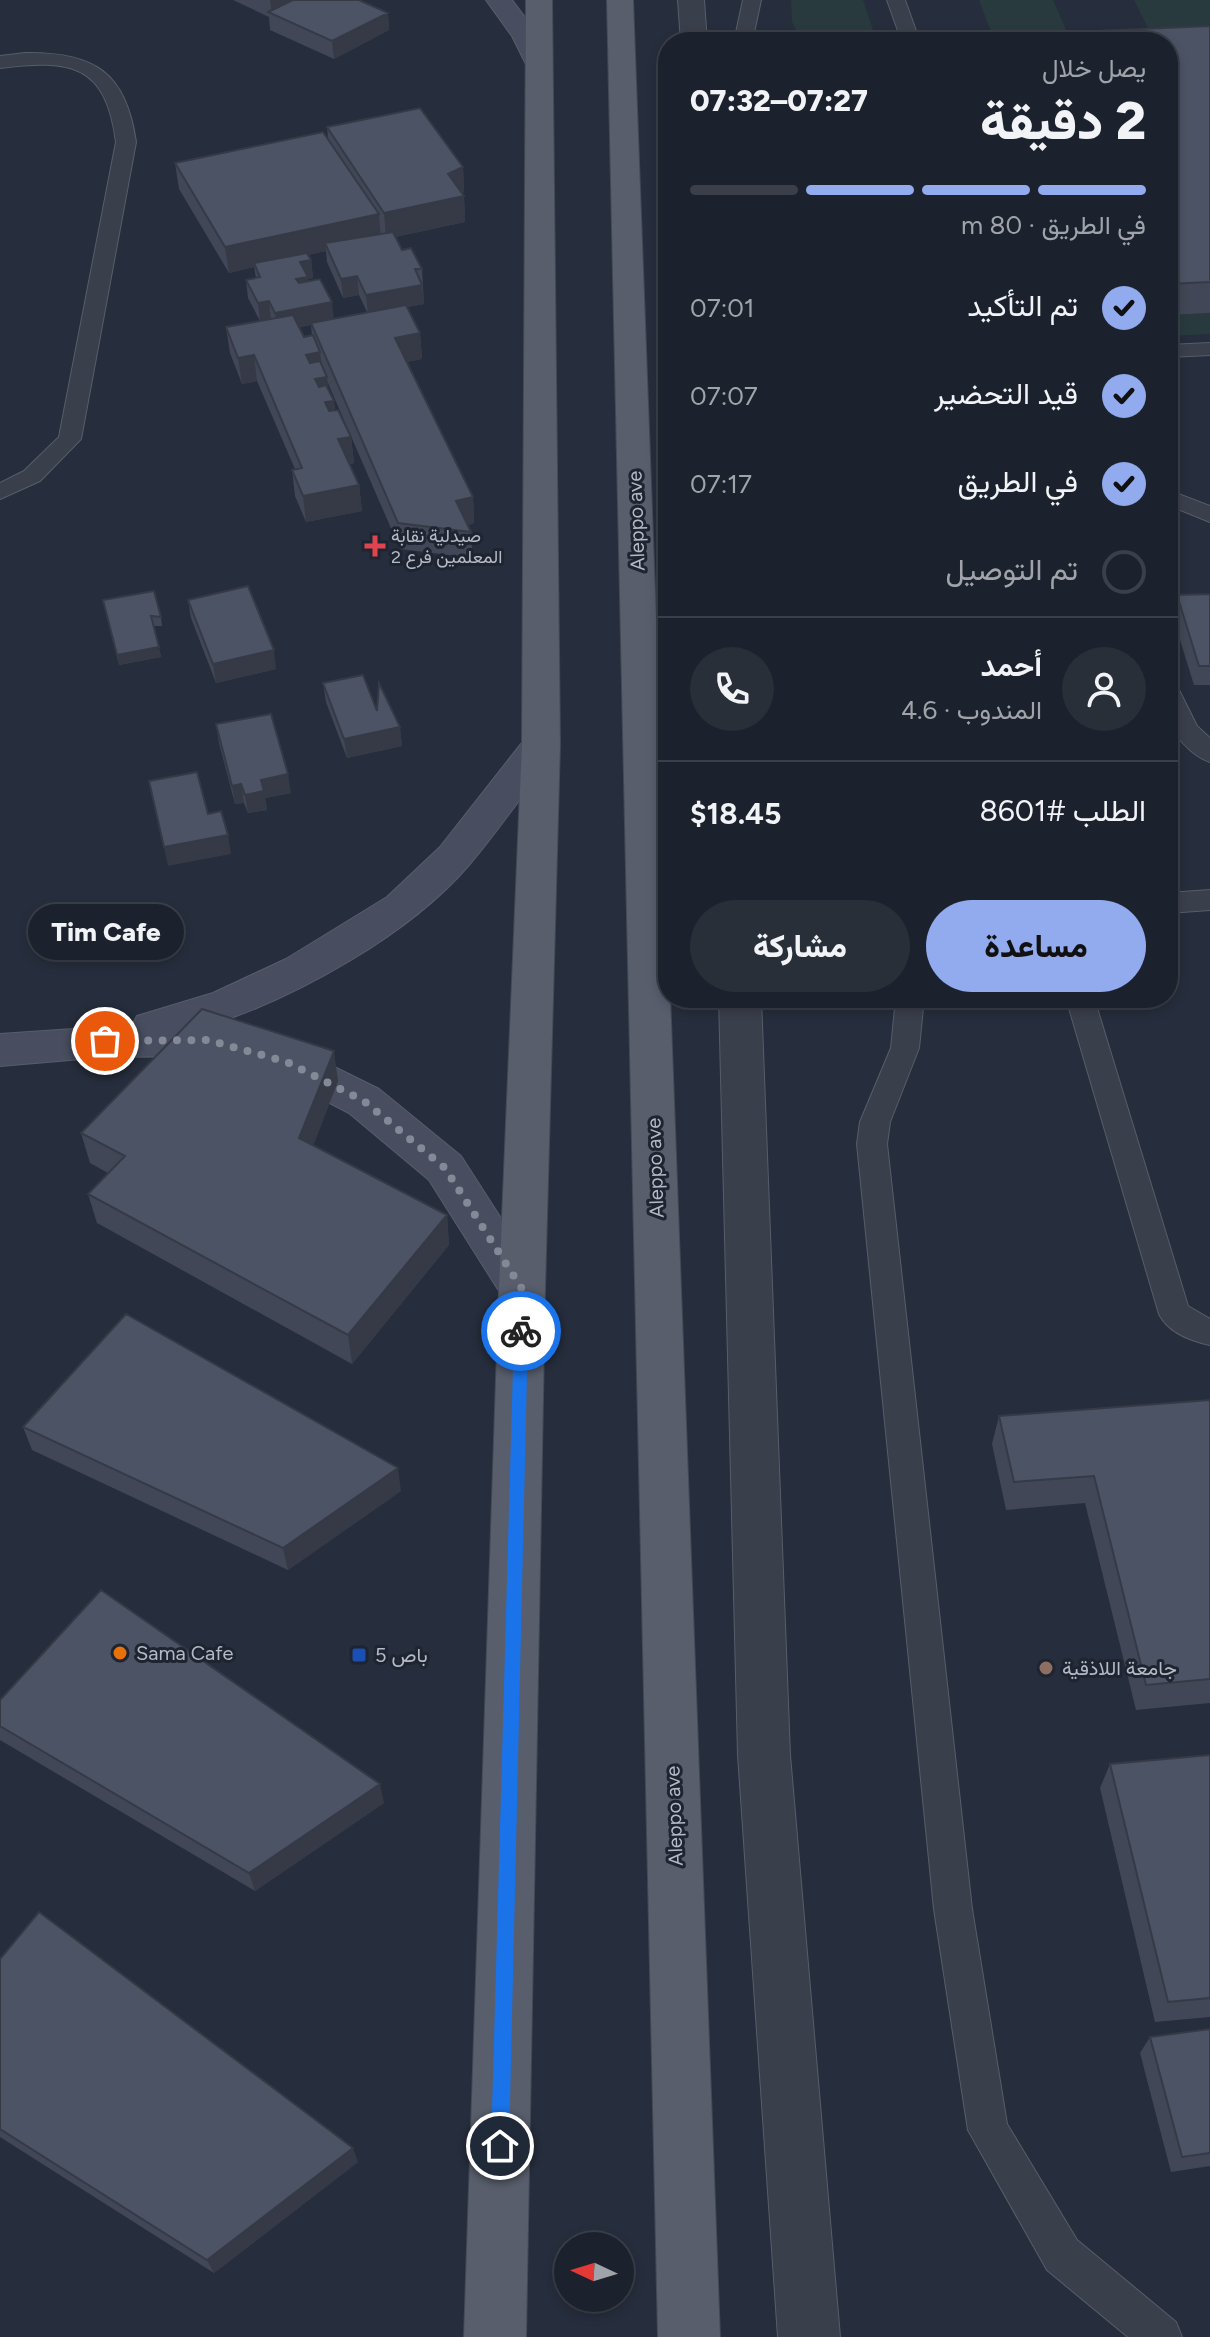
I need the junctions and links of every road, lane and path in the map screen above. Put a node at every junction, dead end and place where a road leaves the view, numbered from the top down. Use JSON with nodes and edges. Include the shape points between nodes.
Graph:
{"nodes":[{"id":1,"x":499,"y":0,"type":"edge"},
{"id":2,"x":539,"y":0,"type":"edge"},
{"id":3,"x":620,"y":0,"type":"edge"},
{"id":4,"x":691,"y":0,"type":"edge"},
{"id":5,"x":752,"y":0,"type":"edge"},
{"id":6,"x":896,"y":0,"type":"edge"},
{"id":7,"x":693,"y":32,"type":"edge"},
{"id":8,"x":745,"y":32,"type":"edge"},
{"id":9,"x":907,"y":32,"type":"edge"},
{"id":10,"x":537,"y":60,"type":"junction"},
{"id":11,"x":0,"y":62,"type":"edge"},
{"id":12,"x":1210,"y":349,"type":"edge"},
{"id":13,"x":1178,"y":351,"type":"edge"},
{"id":14,"x":0,"y":492,"type":"edge"},
{"id":15,"x":1178,"y":501,"type":"edge"},
{"id":16,"x":1210,"y":515,"type":"edge"},
{"id":17,"x":1178,"y":713,"type":"edge"},
{"id":18,"x":541,"y":744,"type":"junction"},
{"id":19,"x":1210,"y":753,"type":"edge"},
{"id":20,"x":1210,"y":900,"type":"edge"},
{"id":21,"x":1178,"y":902,"type":"edge"},
{"id":22,"x":740,"y":1008,"type":"edge"},
{"id":23,"x":909,"y":1008,"type":"edge"},
{"id":24,"x":1083,"y":1008,"type":"edge"},
{"id":25,"x":105,"y":1041,"type":"junction"},
{"id":26,"x":0,"y":1050,"type":"edge"},
{"id":27,"x":522,"y":1289,"type":"junction"},
{"id":28,"x":1210,"y":1332,"type":"edge"},
{"id":29,"x":495,"y":2337,"type":"edge"},
{"id":30,"x":689,"y":2337,"type":"edge"},
{"id":31,"x":809,"y":2337,"type":"edge"},
{"id":32,"x":1161,"y":2337,"type":"edge"}],
"edges":[{"from":1,"to":10,"type":"street"},
{"from":2,"to":10,"type":"main road"},
{"from":3,"to":30,"type":"main road","name":"Aleppo ave"},
{"from":4,"to":7,"type":"street"},
{"from":5,"to":8,"type":"lane"},
{"from":6,"to":9,"type":"lane"},
{"from":10,"to":18,"type":"main road"},
{"from":11,"to":14,"type":"lane","via":[[51,59],[94,69],[121,108],[126,142],[70,439],[32,476]]},
{"from":12,"to":13,"type":"lane"},
{"from":15,"to":16,"type":"lane"},
{"from":17,"to":19,"type":"lane","via":[[1187,731]]},
{"from":18,"to":25,"type":"street","via":[[454,857],[401,907],[300,970],[227,1004]]},
{"from":18,"to":27,"type":"main road"},
{"from":20,"to":21,"type":"lane"},
{"from":22,"to":31,"type":"street","via":[[764,1755]]},
{"from":23,"to":32,"type":"lane","via":[[905,1048],[875,1122],[872,1144],[953,1909],[988,2130],[1062,2255]]},
{"from":24,"to":28,"type":"lane","via":[[1175,1314]]},
{"from":25,"to":26,"type":"street"},
{"from":25,"to":27,"type":"street","via":[[208,1040],[287,1062],[364,1101],[445,1168]]},
{"from":27,"to":29,"type":"main road"}]}
